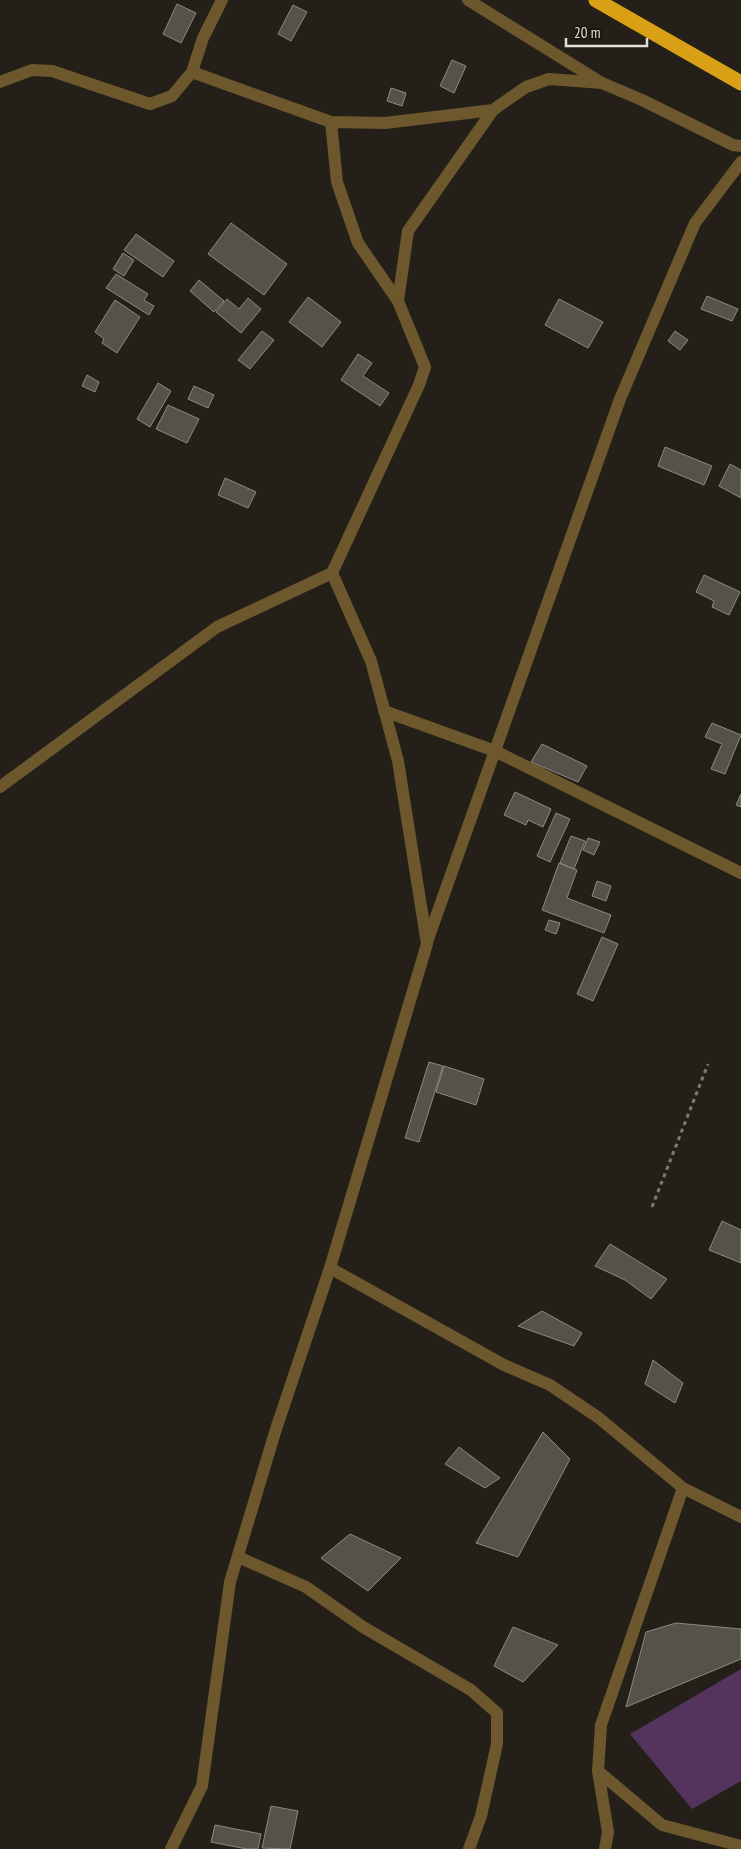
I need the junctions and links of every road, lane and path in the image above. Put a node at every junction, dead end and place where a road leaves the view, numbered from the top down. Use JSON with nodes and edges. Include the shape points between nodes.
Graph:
{"nodes":[{"id":1,"x":222,"y":0,"type":"edge"},
{"id":2,"x":468,"y":0,"type":"edge"},
{"id":3,"x":596,"y":0,"type":"edge"},
{"id":4,"x":192,"y":72,"type":"junction"},
{"id":5,"x":0,"y":82,"type":"edge"},
{"id":6,"x":602,"y":83,"type":"junction"},
{"id":7,"x":741,"y":83,"type":"edge"},
{"id":8,"x":493,"y":110,"type":"junction"},
{"id":9,"x":331,"y":122,"type":"junction"},
{"id":10,"x":741,"y":146,"type":"edge"},
{"id":11,"x":741,"y":162,"type":"edge"},
{"id":12,"x":398,"y":301,"type":"junction"},
{"id":13,"x":332,"y":573,"type":"junction"},
{"id":14,"x":384,"y":711,"type":"junction"},
{"id":15,"x":495,"y":751,"type":"junction"},
{"id":16,"x":0,"y":787,"type":"edge"},
{"id":17,"x":741,"y":873,"type":"edge"},
{"id":18,"x":427,"y":944,"type":"junction"},
{"id":19,"x":708,"y":1064,"type":"dead end"},
{"id":20,"x":652,"y":1207,"type":"dead end"},
{"id":21,"x":330,"y":1268,"type":"junction"},
{"id":22,"x":683,"y":1488,"type":"junction"},
{"id":23,"x":741,"y":1517,"type":"edge"},
{"id":24,"x":238,"y":1558,"type":"junction"},
{"id":25,"x":598,"y":1771,"type":"junction"},
{"id":26,"x":741,"y":1846,"type":"edge"},
{"id":27,"x":172,"y":1849,"type":"edge"},
{"id":28,"x":469,"y":1849,"type":"edge"},
{"id":29,"x":605,"y":1849,"type":"edge"}],
"edges":[{"from":1,"to":4,"type":"street"},
{"from":2,"to":6,"type":"street"},
{"from":3,"to":7,"type":"highway"},
{"from":4,"to":5,"type":"street","via":[[172,96],[150,104],[52,71],[32,70]]},
{"from":4,"to":9,"type":"street"},
{"from":6,"to":8,"type":"street","via":[[549,79],[526,87]]},
{"from":6,"to":10,"type":"street","via":[[733,146]]},
{"from":8,"to":9,"type":"street","via":[[385,123]]},
{"from":8,"to":12,"type":"street","via":[[408,231]]},
{"from":9,"to":12,"type":"street","via":[[337,182],[358,242]]},
{"from":11,"to":15,"type":"street","via":[[695,223],[620,399]]},
{"from":12,"to":13,"type":"street","via":[[425,367]]},
{"from":13,"to":14,"type":"street","via":[[371,661]]},
{"from":13,"to":16,"type":"street","via":[[217,627]]},
{"from":14,"to":15,"type":"street"},
{"from":14,"to":18,"type":"street","via":[[398,761]]},
{"from":15,"to":17,"type":"street"},
{"from":15,"to":18,"type":"street"},
{"from":18,"to":21,"type":"street"},
{"from":19,"to":20,"type":"path"},
{"from":21,"to":22,"type":"street","via":[[504,1365],[550,1385],[599,1418]]},
{"from":21,"to":24,"type":"street","via":[[276,1429]]},
{"from":22,"to":23,"type":"street"},
{"from":22,"to":25,"type":"street","via":[[601,1725]]},
{"from":24,"to":27,"type":"street","via":[[230,1582],[202,1786]]},
{"from":24,"to":28,"type":"street","via":[[306,1588],[363,1627],[471,1690],[497,1713],[497,1744],[481,1816]]},
{"from":25,"to":26,"type":"street","via":[[662,1824]]},
{"from":25,"to":29,"type":"street","via":[[608,1832]]}]}
